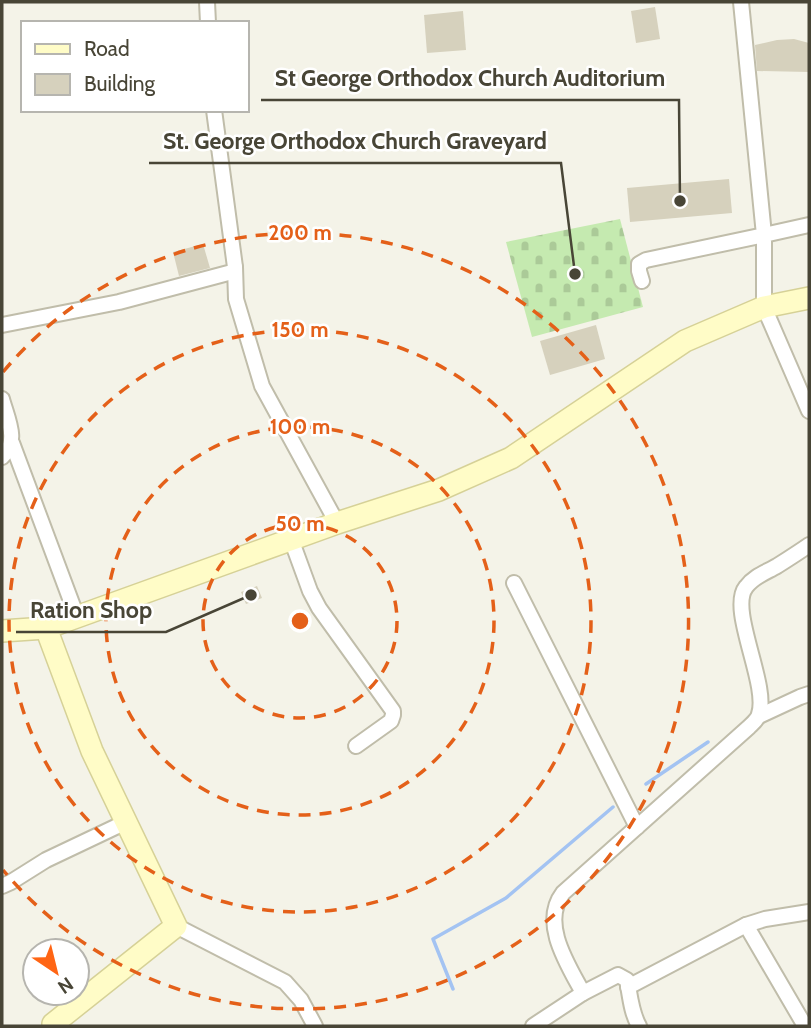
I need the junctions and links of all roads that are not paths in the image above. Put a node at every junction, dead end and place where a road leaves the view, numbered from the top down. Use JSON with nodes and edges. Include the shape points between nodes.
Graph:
{"nodes":[{"id":1,"x":207,"y":2,"type":"edge"},
{"id":2,"x":741,"y":2,"type":"edge"},
{"id":3,"x":208,"y":21,"type":"edge"},
{"id":4,"x":214,"y":112,"type":"edge"},
{"id":5,"x":809,"y":225,"type":"edge"},
{"id":6,"x":764,"y":235,"type":"junction"},
{"id":7,"x":235,"y":267,"type":"junction"},
{"id":8,"x":642,"y":281,"type":"dead end"},
{"id":9,"x":809,"y":298,"type":"edge"},
{"id":10,"x":764,"y":307,"type":"junction"},
{"id":11,"x":2,"y":325,"type":"edge"},
{"id":12,"x":2,"y":399,"type":"edge"},
{"id":13,"x":809,"y":411,"type":"edge"},
{"id":14,"x":12,"y":443,"type":"junction"},
{"id":15,"x":2,"y":457,"type":"edge"},
{"id":16,"x":337,"y":523,"type":"junction"},
{"id":17,"x":292,"y":539,"type":"junction"},
{"id":18,"x":809,"y":545,"type":"edge"},
{"id":19,"x":514,"y":583,"type":"dead end"},
{"id":20,"x":77,"y":617,"type":"junction"},
{"id":21,"x":46,"y":628,"type":"junction"},
{"id":22,"x":2,"y":631,"type":"edge"},
{"id":23,"x":809,"y":694,"type":"edge"},
{"id":24,"x":759,"y":716,"type":"junction"},
{"id":25,"x":356,"y":746,"type":"dead end"},
{"id":26,"x":126,"y":822,"type":"junction"},
{"id":27,"x":637,"y":827,"type":"junction"},
{"id":28,"x":2,"y":886,"type":"edge"},
{"id":29,"x":809,"y":912,"type":"edge"},
{"id":30,"x":746,"y":925,"type":"junction"},
{"id":31,"x":176,"y":926,"type":"junction"},
{"id":32,"x":628,"y":987,"type":"junction"},
{"id":33,"x":583,"y":993,"type":"junction"},
{"id":34,"x":52,"y":1025,"type":"edge"},
{"id":35,"x":315,"y":1026,"type":"edge"},
{"id":36,"x":533,"y":1026,"type":"edge"},
{"id":37,"x":639,"y":1026,"type":"edge"},
{"id":38,"x":806,"y":1026,"type":"edge"}],
"edges":[{"from":1,"to":3,"type":"street"},
{"from":2,"to":6,"type":"street"},
{"from":4,"to":7,"type":"street"},
{"from":5,"to":6,"type":"street"},
{"from":6,"to":8,"type":"street","via":[[646,260],[639,264]]},
{"from":6,"to":10,"type":"street"},
{"from":7,"to":11,"type":"street","via":[[227,275]]},
{"from":7,"to":16,"type":"street","via":[[236,299],[262,386]]},
{"from":9,"to":10,"type":"street"},
{"from":10,"to":13,"type":"street"},
{"from":10,"to":16,"type":"street","via":[[685,341],[511,458],[439,490]]},
{"from":12,"to":14,"type":"street"},
{"from":14,"to":15,"type":"street"},
{"from":14,"to":20,"type":"street"},
{"from":16,"to":17,"type":"street"},
{"from":17,"to":20,"type":"street"},
{"from":17,"to":25,"type":"street","via":[[319,608],[393,711],[391,721]]},
{"from":18,"to":24,"type":"street","via":[[753,579],[741,596],[760,696]]},
{"from":19,"to":27,"type":"street"},
{"from":20,"to":21,"type":"street"},
{"from":21,"to":22,"type":"street"},
{"from":21,"to":26,"type":"street","via":[[92,751]]},
{"from":23,"to":24,"type":"street"},
{"from":24,"to":27,"type":"street"},
{"from":26,"to":28,"type":"street"},
{"from":26,"to":31,"type":"street"},
{"from":27,"to":33,"type":"street","via":[[563,893],[553,912],[563,955]]},
{"from":29,"to":30,"type":"street"},
{"from":30,"to":32,"type":"street"},
{"from":30,"to":38,"type":"street"},
{"from":31,"to":34,"type":"street"},
{"from":31,"to":35,"type":"street","via":[[285,982]]},
{"from":32,"to":33,"type":"street","via":[[627,980],[618,975]]},
{"from":32,"to":37,"type":"street"},
{"from":33,"to":36,"type":"street"}]}
